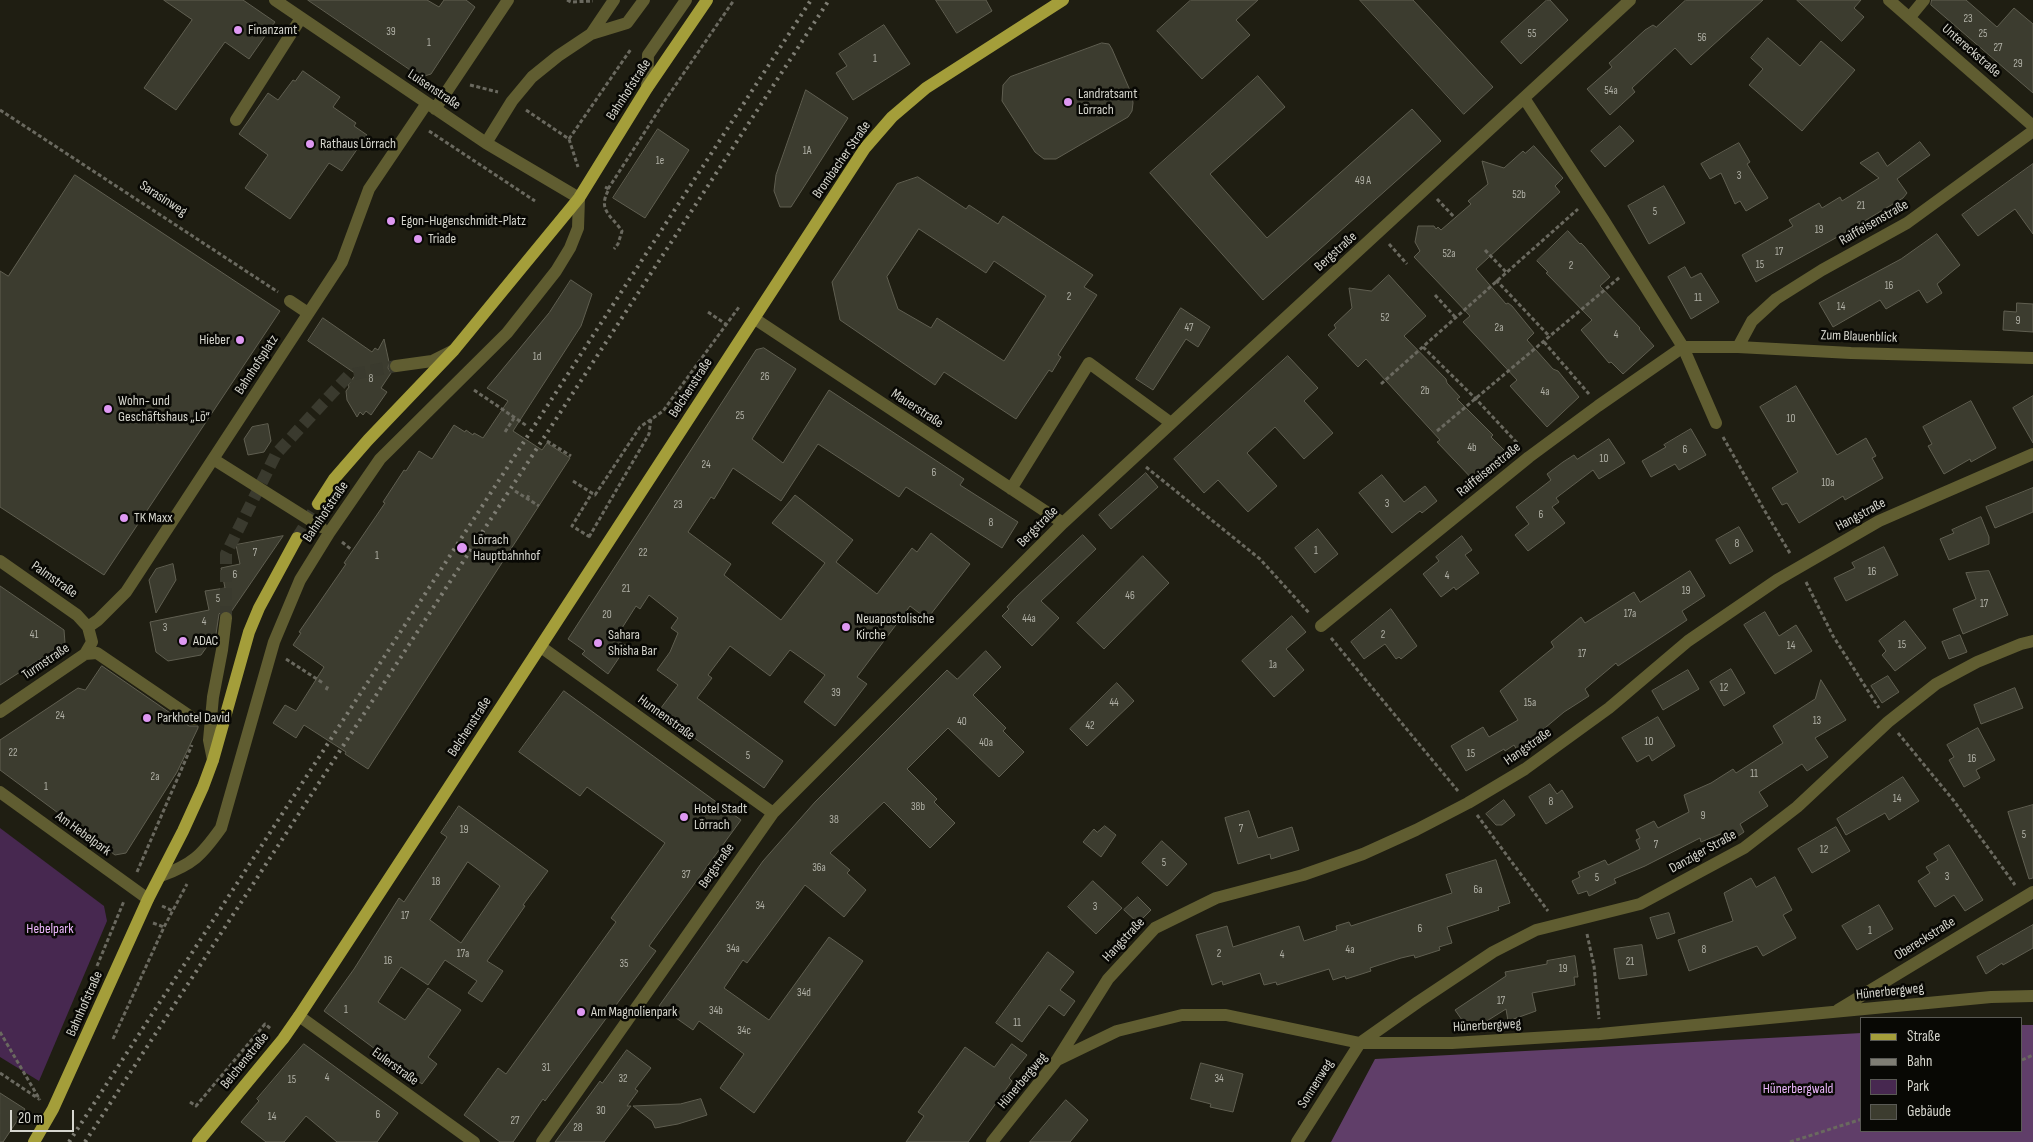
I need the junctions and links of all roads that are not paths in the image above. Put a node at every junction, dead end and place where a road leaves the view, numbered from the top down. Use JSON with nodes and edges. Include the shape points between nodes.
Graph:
{"nodes":[{"id":1,"x":275,"y":0,"type":"edge"},
{"id":2,"x":508,"y":0,"type":"edge"},
{"id":3,"x":644,"y":0,"type":"edge"},
{"id":4,"x":686,"y":0,"type":"edge"},
{"id":5,"x":707,"y":0,"type":"edge"},
{"id":6,"x":1063,"y":0,"type":"edge"},
{"id":7,"x":1630,"y":0,"type":"edge"},
{"id":8,"x":1889,"y":0,"type":"edge"},
{"id":9,"x":1924,"y":0,"type":"edge"},
{"id":10,"x":611,"y":5,"type":"edge"},
{"id":11,"x":1910,"y":17,"type":"junction"},
{"id":12,"x":301,"y":18,"type":"junction"},
{"id":13,"x":591,"y":34,"type":"junction"},
{"id":14,"x":647,"y":88,"type":"junction"},
{"id":15,"x":1524,"y":98,"type":"junction"},
{"id":16,"x":431,"y":106,"type":"junction"},
{"id":17,"x":236,"y":120,"type":"dead end"},
{"id":18,"x":2033,"y":126,"type":"edge"},
{"id":19,"x":2033,"y":131,"type":"edge"},
{"id":20,"x":486,"y":143,"type":"junction"},
{"id":21,"x":579,"y":198,"type":"junction"},
{"id":22,"x":290,"y":300,"type":"road end"},
{"id":23,"x":308,"y":313,"type":"junction"},
{"id":24,"x":755,"y":319,"type":"junction"},
{"id":25,"x":1683,"y":347,"type":"junction"},
{"id":26,"x":1738,"y":347,"type":"junction"},
{"id":27,"x":454,"y":350,"type":"junction"},
{"id":28,"x":2033,"y":358,"type":"edge"},
{"id":29,"x":396,"y":366,"type":"tunnel mouth"},
{"id":30,"x":1171,"y":423,"type":"junction"},
{"id":31,"x":1716,"y":423,"type":"road end"},
{"id":32,"x":2033,"y":454,"type":"edge"},
{"id":33,"x":213,"y":459,"type":"junction"},
{"id":34,"x":1011,"y":489,"type":"junction"},
{"id":35,"x":318,"y":504,"type":"tunnel mouth"},
{"id":36,"x":1063,"y":523,"type":"junction"},
{"id":37,"x":321,"y":527,"type":"dead end"},
{"id":38,"x":297,"y":538,"type":"tunnel mouth"},
{"id":39,"x":0,"y":561,"type":"edge"},
{"id":40,"x":226,"y":618,"type":"tunnel mouth"},
{"id":41,"x":1321,"y":626,"type":"road end"},
{"id":42,"x":88,"y":627,"type":"junction"},
{"id":43,"x":2033,"y":642,"type":"edge"},
{"id":44,"x":542,"y":647,"type":"junction"},
{"id":45,"x":85,"y":654,"type":"junction"},
{"id":46,"x":0,"y":712,"type":"edge"},
{"id":47,"x":194,"y":719,"type":"road end"},
{"id":48,"x":213,"y":760,"type":"junction"},
{"id":49,"x":0,"y":792,"type":"edge"},
{"id":50,"x":773,"y":813,"type":"junction"},
{"id":51,"x":161,"y":876,"type":"junction"},
{"id":52,"x":2028,"y":895,"type":"edge"},
{"id":53,"x":148,"y":900,"type":"junction"},
{"id":54,"x":2033,"y":996,"type":"edge"},
{"id":55,"x":1834,"y":1013,"type":"junction"},
{"id":56,"x":299,"y":1016,"type":"junction"},
{"id":57,"x":1360,"y":1043,"type":"junction"},
{"id":58,"x":1057,"y":1060,"type":"junction"},
{"id":59,"x":34,"y":1142,"type":"edge"},
{"id":60,"x":198,"y":1142,"type":"edge"},
{"id":61,"x":474,"y":1142,"type":"edge"},
{"id":62,"x":542,"y":1142,"type":"edge"},
{"id":63,"x":992,"y":1142,"type":"edge"},
{"id":64,"x":1297,"y":1142,"type":"edge"}],
"edges":[{"from":1,"to":12,"type":"street","name":"Luisenstraße"},
{"from":2,"to":16,"type":"street","name":"Bahnhofsplatz","via":[[453,81]]},
{"from":3,"to":13,"type":"street","via":[[627,23]]},
{"from":4,"to":14,"type":"street","via":[[648,55]]},
{"from":5,"to":14,"type":"main road","name":"Bahnhofstraße"},
{"from":6,"to":24,"type":"main road","name":"Brombacher Straße","via":[[926,88],[892,117],[865,148]]},
{"from":7,"to":15,"type":"street","name":"Bergstraße"},
{"from":8,"to":11,"type":"street","name":"Untereckstraße"},
{"from":9,"to":11,"type":"street"},
{"from":10,"to":13,"type":"street"},
{"from":11,"to":18,"type":"street","name":"Untereckstraße"},
{"from":12,"to":16,"type":"street","name":"Luisenstraße"},
{"from":12,"to":17,"type":"street"},
{"from":13,"to":20,"type":"street","via":[[532,77],[512,101]]},
{"from":14,"to":21,"type":"main road","name":"Bahnhofstraße"},
{"from":15,"to":25,"type":"street"},
{"from":15,"to":30,"type":"street","name":"Bergstraße"},
{"from":16,"to":20,"type":"street","name":"Luisenstraße"},
{"from":16,"to":23,"type":"street","name":"Bahnhofsplatz","via":[[415,122],[369,189],[342,262]]},
{"from":19,"to":26,"type":"street","name":"Raiffeisenstraße","via":[[1908,223],[1776,299],[1752,322]]},
{"from":20,"to":21,"type":"street","name":"Luisenstraße"},
{"from":21,"to":27,"type":"main road","name":"Bahnhofstraße"},
{"from":21,"to":51,"type":"street","name":"Bahnhofstraße","via":[[578,228],[556,272],[507,333],[380,459],[300,580],[272,649],[221,828],[203,853],[183,868]]},
{"from":22,"to":23,"type":"street"},
{"from":23,"to":33,"type":"street","name":"Bahnhofsplatz"},
{"from":24,"to":34,"type":"street","name":"Mauerstraße"},
{"from":24,"to":44,"type":"main road","name":"Belchenstraße"},
{"from":25,"to":26,"type":"street","name":"Zum Blauenblick"},
{"from":25,"to":31,"type":"street"},
{"from":25,"to":41,"type":"street","name":"Raiffeisenstraße","via":[[1529,457]]},
{"from":26,"to":28,"type":"street","name":"Zum Blauenblick"},
{"from":27,"to":29,"type":"street","via":[[432,361]]},
{"from":27,"to":35,"type":"main road","name":"Bahnhofstraße","via":[[368,440],[334,479]]},
{"from":30,"to":34,"type":"street","via":[[1090,364]]},
{"from":30,"to":36,"type":"street","name":"Bergstraße"},
{"from":32,"to":58,"type":"street","name":"Hangstraße","via":[[1879,521],[1799,567],[1688,641],[1609,708],[1525,769],[1468,803],[1362,854],[1303,875],[1216,898],[1154,928],[1108,980]]},
{"from":33,"to":37,"type":"street"},
{"from":33,"to":42,"type":"street","name":"Bahnhofsplatz","via":[[126,592]]},
{"from":34,"to":36,"type":"street","name":"Mauerstraße"},
{"from":36,"to":50,"type":"street","name":"Bergstraße"},
{"from":38,"to":48,"type":"main road","name":"Bahnhofstraße","via":[[249,632]]},
{"from":39,"to":42,"type":"street","name":"Palmstraße","via":[[77,614]]},
{"from":40,"to":48,"type":"street","via":[[209,740]]},
{"from":42,"to":45,"type":"street","name":"Turmstraße","via":[[92,642]]},
{"from":43,"to":57,"type":"street","name":"Danziger Straße","via":[[1977,662],[1936,684],[1888,722],[1797,807],[1744,848],[1640,904],[1536,930],[1493,952]]},
{"from":44,"to":50,"type":"street","name":"Hunnenstraße"},
{"from":44,"to":56,"type":"main road","name":"Belchenstraße"},
{"from":45,"to":46,"type":"street","name":"Turmstraße"},
{"from":45,"to":47,"type":"street","via":[[96,653]]},
{"from":48,"to":51,"type":"main road","name":"Bahnhofstraße"},
{"from":49,"to":53,"type":"street","name":"Am Hebelpark"},
{"from":50,"to":62,"type":"street","name":"Bergstraße"},
{"from":51,"to":53,"type":"main road","name":"Bahnhofstraße"},
{"from":52,"to":55,"type":"street","name":"Obereckstraße"},
{"from":53,"to":59,"type":"main road","name":"Bahnhofstraße","via":[[53,1110]]},
{"from":54,"to":55,"type":"street","name":"Hünerbergweg","via":[[1991,997]]},
{"from":55,"to":57,"type":"street","name":"Hünerbergweg","via":[[1600,1034],[1452,1043]]},
{"from":56,"to":60,"type":"main road","name":"Belchenstraße"},
{"from":56,"to":61,"type":"street","name":"Eulerstraße"},
{"from":57,"to":58,"type":"street","name":"Hünerbergweg","via":[[1226,1014],[1182,1015],[1117,1031]]},
{"from":57,"to":64,"type":"street","name":"Sonnenweg"},
{"from":58,"to":63,"type":"street","name":"Hünerbergweg"}]}
